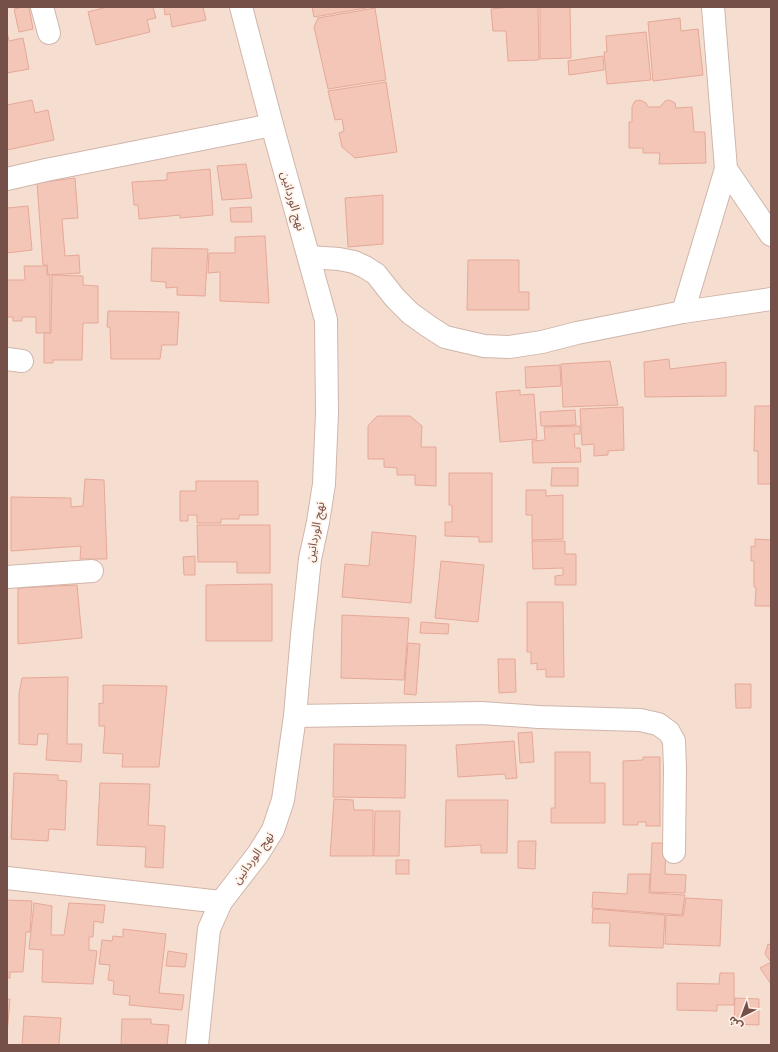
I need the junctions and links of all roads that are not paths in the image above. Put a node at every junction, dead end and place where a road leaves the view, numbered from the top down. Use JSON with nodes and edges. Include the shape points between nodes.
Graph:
{"nodes":[{"id":1,"x":42,"y":7,"type":"edge"},
{"id":2,"x":241,"y":7,"type":"edge"},
{"id":3,"x":713,"y":7,"type":"edge"},
{"id":4,"x":49,"y":33,"type":"dead end"},
{"id":5,"x":272,"y":125,"type":"junction"},
{"id":6,"x":726,"y":169,"type":"junction"},
{"id":7,"x":7,"y":178,"type":"edge"},
{"id":8,"x":771,"y":235,"type":"edge"},
{"id":9,"x":309,"y":257,"type":"junction"},
{"id":10,"x":771,"y":299,"type":"edge"},
{"id":11,"x":683,"y":312,"type":"junction"},
{"id":12,"x":92,"y":570,"type":"dead end"},
{"id":13,"x":7,"y":577,"type":"edge"},
{"id":14,"x":295,"y":716,"type":"junction"},
{"id":15,"x":674,"y":852,"type":"dead end"},
{"id":16,"x":7,"y":878,"type":"edge"},
{"id":17,"x":221,"y":902,"type":"junction"},
{"id":18,"x":197,"y":1045,"type":"edge"}],
"edges":[{"from":1,"to":4,"type":"street"},
{"from":2,"to":5,"type":"street","name":"نهج الوردانين"},
{"from":3,"to":6,"type":"street"},
{"from":5,"to":7,"type":"street"},
{"from":5,"to":9,"type":"street","name":"نهج الوردانين"},
{"from":6,"to":8,"type":"street"},
{"from":6,"to":11,"type":"street"},
{"from":9,"to":11,"type":"street","via":[[339,259],[365,267],[376,274],[410,313],[428,326],[445,337],[484,346],[509,347],[542,342]]},
{"from":9,"to":14,"type":"street","name":"نهج الوردانين","via":[[326,320],[327,413],[324,484],[310,559]]},
{"from":10,"to":11,"type":"street"},
{"from":12,"to":13,"type":"street"},
{"from":14,"to":15,"type":"street","via":[[482,713],[539,718],[640,720],[658,724],[669,732],[674,741]]},
{"from":14,"to":17,"type":"street","name":"نهج الوردانين","via":[[283,800],[273,830]]},
{"from":16,"to":17,"type":"street"},
{"from":17,"to":18,"type":"street","name":"نهج الوردانين","via":[[209,929]]}]}
